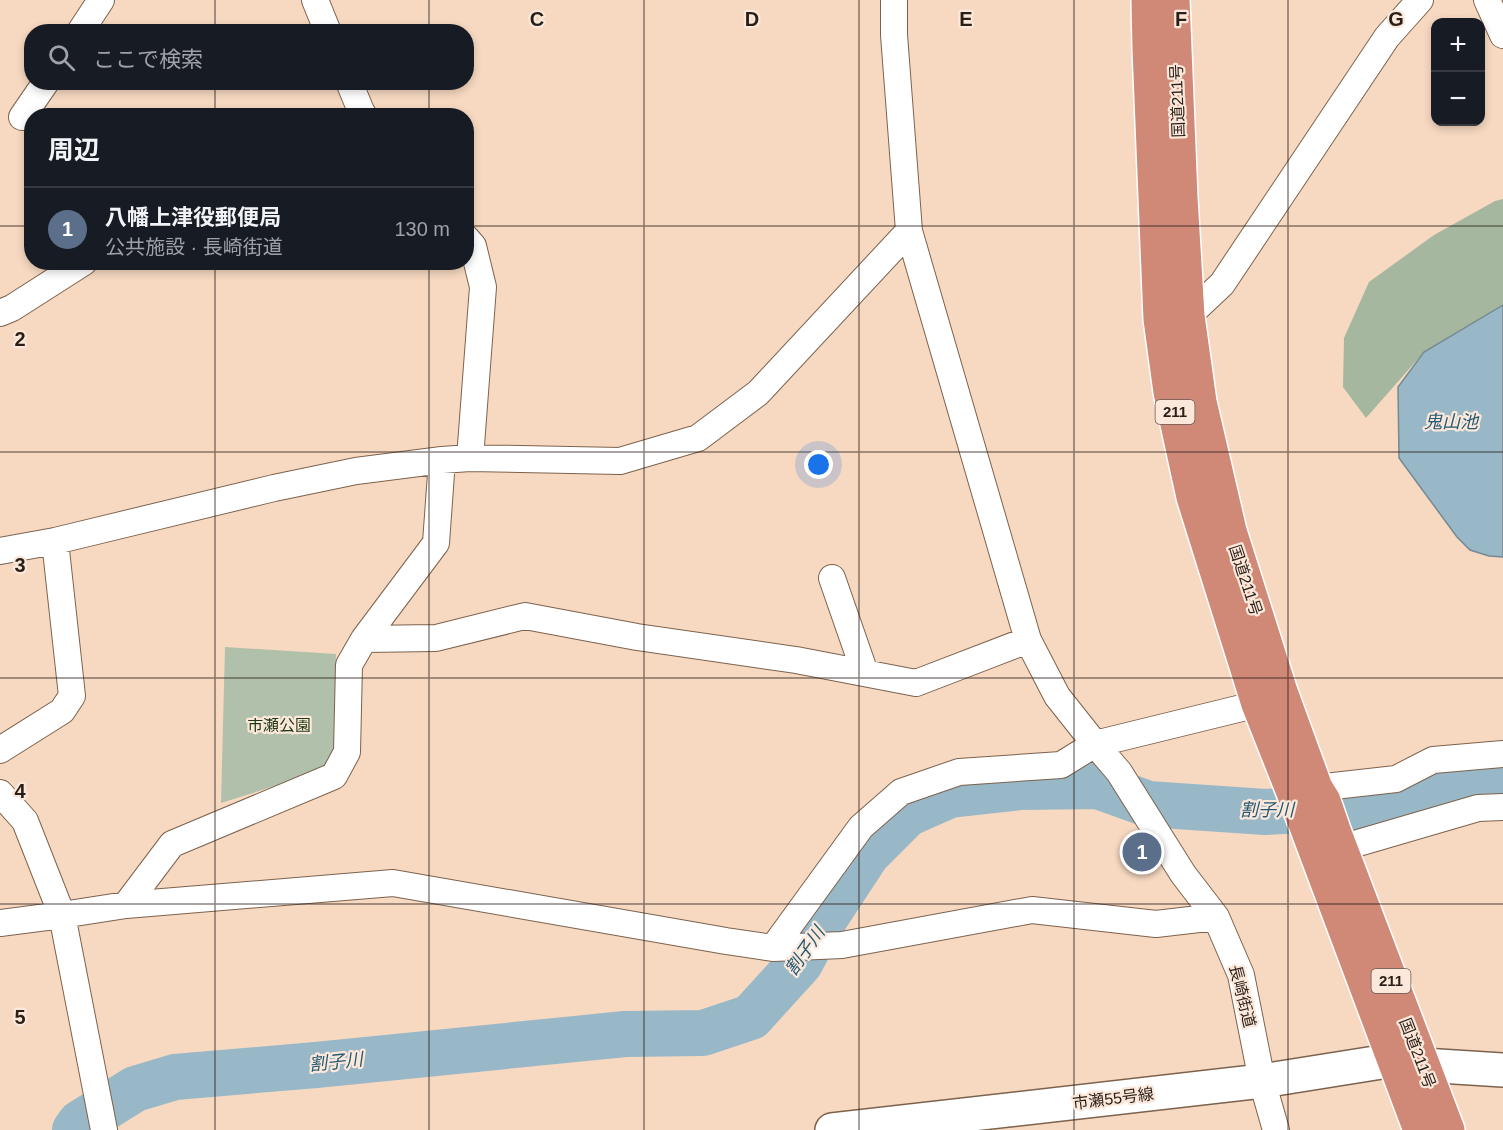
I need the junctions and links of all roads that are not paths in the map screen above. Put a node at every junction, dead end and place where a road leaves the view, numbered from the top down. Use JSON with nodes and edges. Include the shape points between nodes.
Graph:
{"nodes":[{"id":1,"x":101,"y":0,"type":"edge"},
{"id":2,"x":315,"y":0,"type":"edge"},
{"id":3,"x":894,"y":0,"type":"edge"},
{"id":4,"x":1148,"y":0,"type":"edge"},
{"id":5,"x":1173,"y":0,"type":"edge"},
{"id":6,"x":1420,"y":0,"type":"edge"},
{"id":7,"x":1487,"y":0,"type":"edge"},
{"id":8,"x":85,"y":24,"type":"edge"},
{"id":9,"x":325,"y":24,"type":"edge"},
{"id":10,"x":1503,"y":35,"type":"edge"},
{"id":11,"x":40,"y":90,"type":"edge"},
{"id":12,"x":352,"y":90,"type":"edge"},
{"id":13,"x":28,"y":108,"type":"edge"},
{"id":14,"x":357,"y":108,"type":"edge"},
{"id":15,"x":24,"y":114,"type":"edge"},
{"id":16,"x":22,"y":117,"type":"dead end"},
{"id":17,"x":909,"y":231,"type":"junction"},
{"id":18,"x":474,"y":250,"type":"edge"},
{"id":19,"x":71,"y":270,"type":"edge"},
{"id":20,"x":0,"y":313,"type":"edge"},
{"id":21,"x":1174,"y":318,"type":"junction"},
{"id":22,"x":470,"y":458,"type":"junction"},
{"id":23,"x":442,"y":460,"type":"junction"},
{"id":24,"x":56,"y":541,"type":"junction"},
{"id":25,"x":0,"y":551,"type":"edge"},
{"id":26,"x":832,"y":578,"type":"dead end"},
{"id":27,"x":364,"y":639,"type":"junction"},
{"id":28,"x":1028,"y":640,"type":"junction"},
{"id":29,"x":865,"y":673,"type":"junction"},
{"id":30,"x":1270,"y":698,"type":"junction"},
{"id":31,"x":1095,"y":744,"type":"junction"},
{"id":32,"x":0,"y":750,"type":"edge"},
{"id":33,"x":1503,"y":754,"type":"edge"},
{"id":34,"x":0,"y":794,"type":"edge"},
{"id":35,"x":1312,"y":798,"type":"junction"},
{"id":36,"x":1503,"y":807,"type":"edge"},
{"id":37,"x":1325,"y":843,"type":"junction"},
{"id":38,"x":126,"y":905,"type":"junction"},
{"id":39,"x":62,"y":915,"type":"junction"},
{"id":40,"x":1215,"y":917,"type":"junction"},
{"id":41,"x":0,"y":923,"type":"edge"},
{"id":42,"x":784,"y":948,"type":"junction"},
{"id":43,"x":1408,"y":1062,"type":"junction"},
{"id":44,"x":1503,"y":1070,"type":"edge"},
{"id":45,"x":1262,"y":1081,"type":"junction"},
{"id":46,"x":104,"y":1129,"type":"edge"},
{"id":47,"x":832,"y":1130,"type":"edge"},
{"id":48,"x":1276,"y":1130,"type":"edge"},
{"id":49,"x":1420,"y":1130,"type":"edge"},
{"id":50,"x":1448,"y":1130,"type":"edge"}],
"edges":[{"from":1,"to":8,"type":"street"},
{"from":2,"to":9,"type":"street"},
{"from":3,"to":17,"type":"street","name":"長崎街道"},
{"from":4,"to":21,"type":"highway","name":"国道211号","number":"211","via":[[1149,60]]},
{"from":5,"to":21,"type":"highway","name":"国道211号","number":"211","via":[[1181,198]]},
{"from":6,"to":21,"type":"street","via":[[1387,37],[1222,284]]},
{"from":7,"to":10,"type":"street"},
{"from":11,"to":13,"type":"street"},
{"from":12,"to":14,"type":"street"},
{"from":15,"to":16,"type":"street"},
{"from":17,"to":22,"type":"street","via":[[758,393],[698,438],[620,461]]},
{"from":17,"to":28,"type":"street","name":"長崎街道"},
{"from":18,"to":22,"type":"street","via":[[483,287]]},
{"from":19,"to":20,"type":"street"},
{"from":21,"to":30,"type":"highway","name":"国道211号","number":"211","via":[[1200,402]]},
{"from":22,"to":23,"type":"street"},
{"from":23,"to":24,"type":"street","via":[[356,471],[284,486]]},
{"from":23,"to":27,"type":"street","via":[[436,543]]},
{"from":24,"to":25,"type":"street"},
{"from":24,"to":32,"type":"street","via":[[72,696],[62,711]]},
{"from":26,"to":29,"type":"street"},
{"from":27,"to":29,"type":"street","via":[[436,638],[525,616]]},
{"from":27,"to":38,"type":"street","via":[[349,665],[347,752],[334,776],[172,844]]},
{"from":28,"to":29,"type":"street","via":[[916,683]]},
{"from":28,"to":31,"type":"street","name":"長崎街道","via":[[1057,696]]},
{"from":30,"to":31,"type":"street"},
{"from":30,"to":35,"type":"highway","name":"国道211号","number":"211"},
{"from":31,"to":40,"type":"street","name":"長崎街道","via":[[1119,772]]},
{"from":31,"to":42,"type":"street","via":[[1061,765],[959,772],[901,792],[861,827]]},
{"from":33,"to":35,"type":"street","via":[[1433,760],[1396,779]]},
{"from":34,"to":39,"type":"street","via":[[25,821]]},
{"from":35,"to":37,"type":"highway","name":"国道211号","number":"211"},
{"from":36,"to":37,"type":"street","via":[[1478,807]]},
{"from":37,"to":43,"type":"highway","name":"国道211号","number":"211"},
{"from":38,"to":39,"type":"street"},
{"from":38,"to":42,"type":"street","via":[[393,883]]},
{"from":39,"to":41,"type":"street"},
{"from":39,"to":46,"type":"street"},
{"from":40,"to":42,"type":"street","via":[[1156,924],[1032,910],[842,945]]},
{"from":40,"to":45,"type":"street","name":"長崎街道","via":[[1240,975]]},
{"from":43,"to":44,"type":"street","name":"市瀬55号線"},
{"from":43,"to":45,"type":"street","name":"市瀬55号線"},
{"from":43,"to":49,"type":"highway","name":"国道211号","number":"211"},
{"from":43,"to":50,"type":"highway","name":"国道211号","number":"211"},
{"from":45,"to":47,"type":"street","name":"市瀬55号線"},
{"from":45,"to":48,"type":"street","name":"長崎街道"}]}
